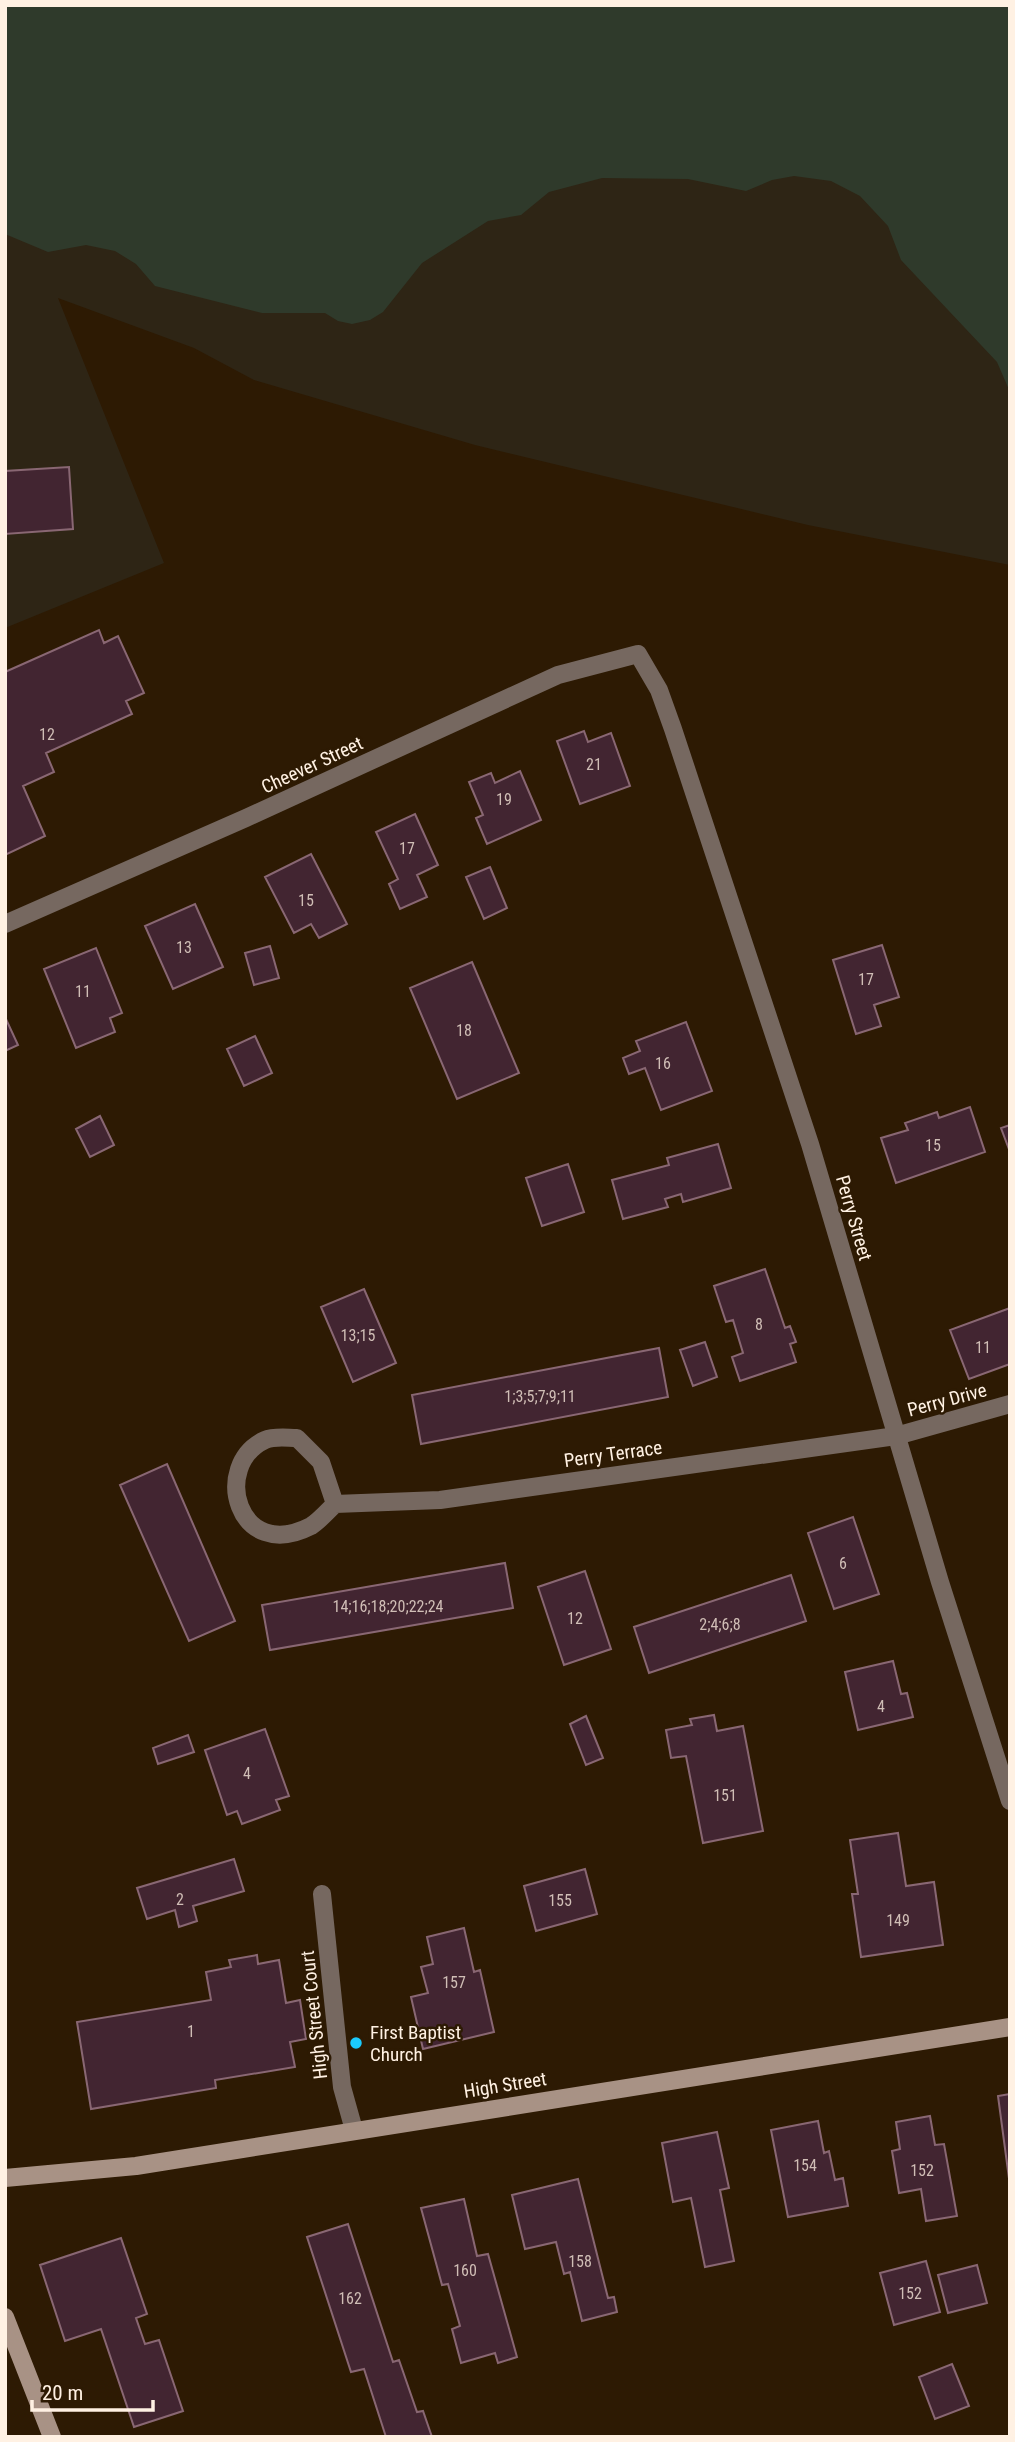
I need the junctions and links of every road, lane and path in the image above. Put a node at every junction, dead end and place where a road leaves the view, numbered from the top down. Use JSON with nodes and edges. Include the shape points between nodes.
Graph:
{"nodes":[{"id":1,"x":638,"y":654,"type":"joint"},
{"id":2,"x":5,"y":924,"type":"edge"},
{"id":3,"x":1010,"y":1404,"type":"edge"},
{"id":4,"x":896,"y":1436,"type":"junction"},
{"id":5,"x":335,"y":1504,"type":"junction"},
{"id":6,"x":1010,"y":1801,"type":"edge"},
{"id":7,"x":322,"y":1894,"type":"dead end"},
{"id":8,"x":1010,"y":2027,"type":"edge"},
{"id":9,"x":354,"y":2130,"type":"junction"},
{"id":10,"x":5,"y":2179,"type":"edge"},
{"id":11,"x":5,"y":2317,"type":"edge"},
{"id":12,"x":52,"y":2437,"type":"edge"}],
"edges":[{"from":1,"to":2,"type":"street","name":"Cheever Street","via":[[558,675]]},
{"from":1,"to":4,"type":"street","name":"Perry Street","via":[[659,690],[806,1130]]},
{"from":3,"to":4,"type":"street","name":"Perry Drive"},
{"from":4,"to":5,"type":"street","name":"Perry Terrace","via":[[440,1500]]},
{"from":4,"to":6,"type":"street","name":"Perry Street"},
{"from":5,"to":5,"type":"street","via":[[312,1526],[274,1536],[249,1522],[238,1504],[236,1478],[248,1452],[266,1439],[297,1438],[321,1462]]},
{"from":7,"to":9,"type":"street","name":"High Street Court","via":[[342,2087]]},
{"from":8,"to":9,"type":"main road","name":"High Street"},
{"from":9,"to":10,"type":"main road","name":"High Street","via":[[136,2166]]},
{"from":11,"to":12,"type":"main road"}]}
